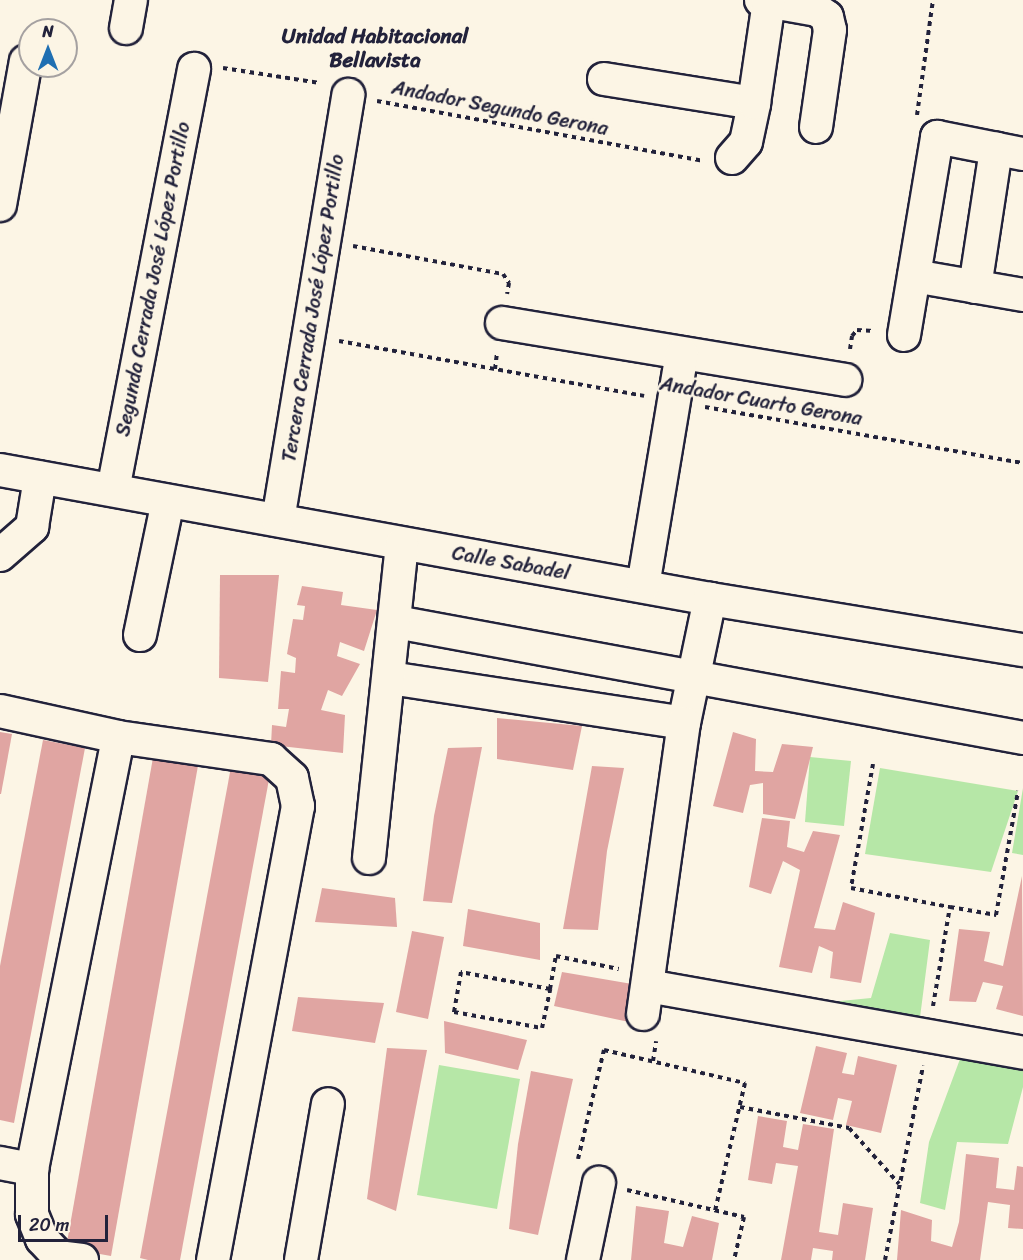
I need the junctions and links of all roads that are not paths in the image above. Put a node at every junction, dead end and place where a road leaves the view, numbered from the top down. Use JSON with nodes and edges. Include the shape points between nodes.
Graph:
{"nodes":[{"id":1,"x":765,"y":1,"type":"edge"},
{"id":2,"x":194,"y":69,"type":"road end"},
{"id":3,"x":23,"y":78,"type":"edge"},
{"id":4,"x":604,"y":79,"type":"dead end"},
{"id":5,"x":348,"y":95,"type":"road end"},
{"id":6,"x":754,"y":103,"type":"junction"},
{"id":7,"x":816,"y":127,"type":"dead end"},
{"id":8,"x":1010,"y":151,"type":"edge"},
{"id":9,"x":732,"y":158,"type":"road end"},
{"id":10,"x":0,"y":205,"type":"edge"},
{"id":11,"x":914,"y":276,"type":"junction"},
{"id":12,"x":975,"y":286,"type":"junction"},
{"id":13,"x":1023,"y":295,"type":"edge"},
{"id":14,"x":502,"y":323,"type":"road end"},
{"id":15,"x":904,"y":335,"type":"road end"},
{"id":16,"x":682,"y":354,"type":"junction"},
{"id":17,"x":845,"y":380,"type":"road end"},
{"id":18,"x":0,"y":470,"type":"edge"},
{"id":19,"x":40,"y":478,"type":"junction"},
{"id":20,"x":113,"y":490,"type":"junction"},
{"id":21,"x":168,"y":501,"type":"junction"},
{"id":22,"x":278,"y":520,"type":"junction"},
{"id":23,"x":402,"y":544,"type":"junction"},
{"id":24,"x":0,"y":555,"type":"edge"},
{"id":25,"x":643,"y":586,"type":"junction"},
{"id":26,"x":710,"y":598,"type":"junction"},
{"id":27,"x":396,"y":622,"type":"junction"},
{"id":28,"x":140,"y":635,"type":"dead end"},
{"id":29,"x":1023,"y":650,"type":"edge"},
{"id":30,"x":693,"y":677,"type":"junction"},
{"id":31,"x":390,"y":678,"type":"junction"},
{"id":32,"x":0,"y":711,"type":"edge"},
{"id":33,"x":684,"y":723,"type":"junction"},
{"id":34,"x":118,"y":737,"type":"junction"},
{"id":35,"x":1023,"y":738,"type":"edge"},
{"id":36,"x":369,"y":858,"type":"dead end"},
{"id":37,"x":1023,"y":1053,"type":"edge"},
{"id":38,"x":328,"y":1104,"type":"dead end"},
{"id":39,"x":0,"y":1163,"type":"edge"},
{"id":40,"x":33,"y":1169,"type":"junction"},
{"id":41,"x":599,"y":1183,"type":"road end"},
{"id":42,"x":82,"y":1260,"type":"edge"},
{"id":43,"x":213,"y":1260,"type":"edge"},
{"id":44,"x":301,"y":1260,"type":"edge"},
{"id":45,"x":583,"y":1260,"type":"edge"}],
"edges":[{"from":1,"to":6,"type":"street"},
{"from":1,"to":7,"type":"street","via":[[817,10],[827,17],[830,30]]},
{"from":2,"to":20,"type":"street","name":"Segunda Cerrada José López Portillo"},
{"from":3,"to":10,"type":"street"},
{"from":4,"to":6,"type":"street"},
{"from":5,"to":22,"type":"street","name":"Tercera Cerrada José López Portillo"},
{"from":6,"to":9,"type":"street","via":[[746,142]]},
{"from":8,"to":11,"type":"street","via":[[937,137]]},
{"from":8,"to":12,"type":"street"},
{"from":11,"to":12,"type":"street"},
{"from":11,"to":15,"type":"street"},
{"from":12,"to":13,"type":"street"},
{"from":14,"to":16,"type":"street"},
{"from":16,"to":17,"type":"street"},
{"from":16,"to":25,"type":"street"},
{"from":18,"to":19,"type":"street","name":"Calle Sabadel"},
{"from":19,"to":20,"type":"street","name":"Calle Sabadel"},
{"from":19,"to":24,"type":"street","via":[[32,527]]},
{"from":20,"to":21,"type":"street","name":"Calle Sabadel"},
{"from":21,"to":22,"type":"street","name":"Calle Sabadel"},
{"from":21,"to":28,"type":"street"},
{"from":22,"to":23,"type":"street","name":"Calle Sabadel"},
{"from":23,"to":25,"type":"street","name":"Calle Sabadel"},
{"from":23,"to":27,"type":"street"},
{"from":25,"to":26,"type":"street","name":"Calle Sabadel"},
{"from":26,"to":29,"type":"street","name":"Calle Sabadel"},
{"from":26,"to":30,"type":"street"},
{"from":27,"to":30,"type":"street"},
{"from":27,"to":31,"type":"street"},
{"from":30,"to":33,"type":"street"},
{"from":30,"to":35,"type":"street"},
{"from":31,"to":33,"type":"street"},
{"from":31,"to":36,"type":"street"},
{"from":32,"to":34,"type":"street"},
{"from":33,"to":37,"type":"street","via":[[646,991]]},
{"from":34,"to":40,"type":"street"},
{"from":34,"to":43,"type":"street","via":[[271,759],[292,778],[298,806]]},
{"from":38,"to":44,"type":"street"},
{"from":39,"to":40,"type":"street"},
{"from":40,"to":42,"type":"street","via":[[33,1214],[42,1239],[59,1257]]},
{"from":41,"to":45,"type":"street"}]}
